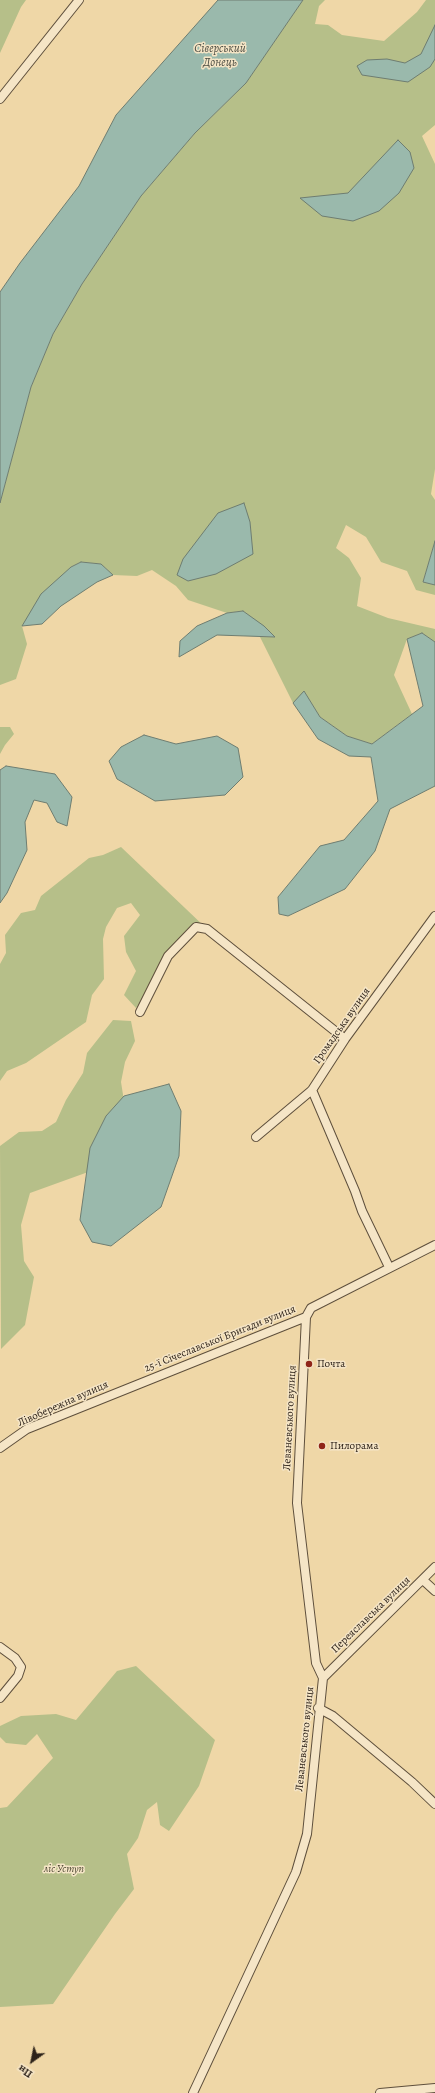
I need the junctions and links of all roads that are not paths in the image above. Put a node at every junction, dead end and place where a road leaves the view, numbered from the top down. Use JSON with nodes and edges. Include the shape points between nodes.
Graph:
{"nodes":[{"id":1,"x":79,"y":0,"type":"edge"},
{"id":2,"x":0,"y":99,"type":"edge"},
{"id":3,"x":435,"y":916,"type":"edge"},
{"id":4,"x":140,"y":1012,"type":"dead end"},
{"id":5,"x":345,"y":1039,"type":"junction"},
{"id":6,"x":312,"y":1090,"type":"junction"},
{"id":7,"x":256,"y":1137,"type":"dead end"},
{"id":8,"x":435,"y":1245,"type":"edge"},
{"id":9,"x":389,"y":1267,"type":"junction"},
{"id":10,"x":306,"y":1316,"type":"junction"},
{"id":11,"x":137,"y":1384,"type":"joint"},
{"id":12,"x":0,"y":1448,"type":"edge"},
{"id":13,"x":435,"y":1567,"type":"edge"},
{"id":14,"x":422,"y":1580,"type":"junction"},
{"id":15,"x":435,"y":1591,"type":"edge"},
{"id":16,"x":0,"y":1646,"type":"edge"},
{"id":17,"x":323,"y":1678,"type":"junction"},
{"id":18,"x":0,"y":1698,"type":"edge"},
{"id":19,"x":318,"y":1708,"type":"junction"},
{"id":20,"x":435,"y":1804,"type":"edge"},
{"id":21,"x":435,"y":2088,"type":"edge"},
{"id":22,"x":192,"y":2093,"type":"edge"},
{"id":23,"x":380,"y":2093,"type":"edge"}],
"edges":[{"from":1,"to":2,"type":"street"},
{"from":3,"to":5,"type":"street","name":"Громадська вулиця"},
{"from":4,"to":5,"type":"street","via":[[168,956],[196,927],[207,929]]},
{"from":5,"to":6,"type":"street","name":"Громадська вулиця"},
{"from":6,"to":7,"type":"street","name":"Громадська вулиця"},
{"from":6,"to":9,"type":"street","via":[[362,1211]]},
{"from":8,"to":9,"type":"street","name":"25-ї Січеславської Бригади вулиця"},
{"from":9,"to":10,"type":"street","name":"25-ї Січеславської Бригади вулиця","via":[[311,1308]]},
{"from":10,"to":11,"type":"street","name":"25-ї Січеславської Бригади вулиця"},
{"from":10,"to":17,"type":"street","name":"Леваневського вулиця","via":[[297,1503],[316,1663]]},
{"from":11,"to":12,"type":"street","name":"Лівобережна вулиця","via":[[27,1429]]},
{"from":13,"to":14,"type":"street","name":"Переяславська вулиця"},
{"from":14,"to":15,"type":"street"},
{"from":14,"to":17,"type":"street","name":"Переяславська вулиця"},
{"from":16,"to":18,"type":"street","via":[[15,1658],[21,1667],[18,1676]]},
{"from":17,"to":19,"type":"street","name":"Леваневського вулиця"},
{"from":19,"to":20,"type":"street","via":[[339,1721]]},
{"from":19,"to":22,"type":"street","name":"Леваневського вулиця","via":[[307,1834],[296,1872]]},
{"from":21,"to":23,"type":"street"}]}
